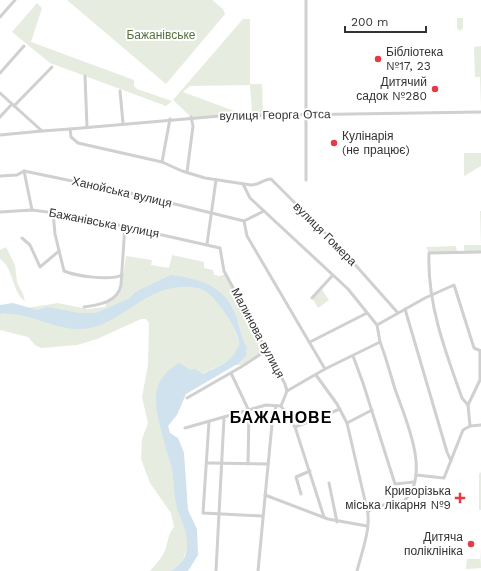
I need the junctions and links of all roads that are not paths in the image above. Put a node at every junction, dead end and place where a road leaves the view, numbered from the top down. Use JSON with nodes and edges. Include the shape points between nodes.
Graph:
{"nodes":[{"id":1,"x":15,"y":0,"type":"edge"},
{"id":2,"x":306,"y":0,"type":"edge"},
{"id":3,"x":0,"y":17,"type":"edge"},
{"id":4,"x":24,"y":46,"type":"dead end"},
{"id":5,"x":52,"y":67,"type":"dead end"},
{"id":6,"x":0,"y":73,"type":"edge"},
{"id":7,"x":85,"y":76,"type":"dead end"},
{"id":8,"x":120,"y":91,"type":"dead end"},
{"id":9,"x":0,"y":93,"type":"edge"},
{"id":10,"x":13,"y":105,"type":"junction"},
{"id":11,"x":481,"y":112,"type":"edge"},
{"id":12,"x":306,"y":114,"type":"junction"},
{"id":13,"x":0,"y":117,"type":"edge"},
{"id":14,"x":191,"y":117,"type":"junction"},
{"id":15,"x":170,"y":119,"type":"junction"},
{"id":16,"x":123,"y":123,"type":"junction"},
{"id":17,"x":87,"y":127,"type":"junction"},
{"id":18,"x":70,"y":128,"type":"junction"},
{"id":19,"x":42,"y":131,"type":"junction"},
{"id":20,"x":0,"y":135,"type":"edge"},
{"id":21,"x":162,"y":162,"type":"junction"},
{"id":22,"x":24,"y":171,"type":"junction"},
{"id":23,"x":187,"y":172,"type":"junction"},
{"id":24,"x":0,"y":176,"type":"edge"},
{"id":25,"x":216,"y":180,"type":"junction"},
{"id":26,"x":306,"y":180,"type":"dead end"},
{"id":27,"x":243,"y":184,"type":"junction"},
{"id":28,"x":32,"y":210,"type":"junction"},
{"id":29,"x":264,"y":211,"type":"junction"},
{"id":30,"x":0,"y":212,"type":"edge"},
{"id":31,"x":53,"y":212,"type":"junction"},
{"id":32,"x":210,"y":212,"type":"junction"},
{"id":33,"x":244,"y":221,"type":"junction"},
{"id":34,"x":125,"y":225,"type":"junction"},
{"id":35,"x":22,"y":238,"type":"dead end"},
{"id":36,"x":207,"y":244,"type":"junction"},
{"id":37,"x":59,"y":251,"type":"junction"},
{"id":38,"x":481,"y":252,"type":"edge"},
{"id":39,"x":122,"y":275,"type":"junction"},
{"id":40,"x":332,"y":276,"type":"junction"},
{"id":41,"x":430,"y":296,"type":"junction"},
{"id":42,"x":312,"y":298,"type":"dead end"},
{"id":43,"x":84,"y":308,"type":"dead end"},
{"id":44,"x":405,"y":309,"type":"junction"},
{"id":45,"x":367,"y":313,"type":"junction"},
{"id":46,"x":398,"y":313,"type":"junction"},
{"id":47,"x":377,"y":325,"type":"junction"},
{"id":48,"x":310,"y":342,"type":"junction"},
{"id":49,"x":380,"y":342,"type":"junction"},
{"id":50,"x":267,"y":350,"type":"junction"},
{"id":51,"x":480,"y":351,"type":"edge"},
{"id":52,"x":353,"y":356,"type":"junction"},
{"id":53,"x":325,"y":369,"type":"junction"},
{"id":54,"x":231,"y":373,"type":"junction"},
{"id":55,"x":316,"y":375,"type":"junction"},
{"id":56,"x":287,"y":391,"type":"junction"},
{"id":57,"x":187,"y":398,"type":"dead end"},
{"id":58,"x":468,"y":405,"type":"junction"},
{"id":59,"x":276,"y":406,"type":"junction"},
{"id":60,"x":281,"y":406,"type":"junction"},
{"id":61,"x":340,"y":409,"type":"junction"},
{"id":62,"x":372,"y":410,"type":"junction"},
{"id":63,"x":249,"y":411,"type":"junction"},
{"id":64,"x":224,"y":418,"type":"junction"},
{"id":65,"x":209,"y":422,"type":"junction"},
{"id":66,"x":347,"y":423,"type":"junction"},
{"id":67,"x":481,"y":425,"type":"edge"},
{"id":68,"x":470,"y":426,"type":"junction"},
{"id":69,"x":295,"y":427,"type":"junction"},
{"id":70,"x":185,"y":428,"type":"dead end"},
{"id":71,"x":451,"y":461,"type":"junction"},
{"id":72,"x":207,"y":463,"type":"junction"},
{"id":73,"x":223,"y":463,"type":"junction"},
{"id":74,"x":248,"y":464,"type":"junction"},
{"id":75,"x":268,"y":464,"type":"junction"},
{"id":76,"x":310,"y":471,"type":"junction"},
{"id":77,"x":416,"y":475,"type":"junction"},
{"id":78,"x":414,"y":482,"type":"junction"},
{"id":79,"x":329,"y":483,"type":"dead end"},
{"id":80,"x":301,"y":494,"type":"dead end"},
{"id":81,"x":265,"y":495,"type":"junction"},
{"id":82,"x":369,"y":511,"type":"junction"},
{"id":83,"x":219,"y":514,"type":"junction"},
{"id":84,"x":262,"y":516,"type":"junction"},
{"id":85,"x":324,"y":517,"type":"junction"},
{"id":86,"x":337,"y":522,"type":"junction"},
{"id":87,"x":367,"y":526,"type":"junction"},
{"id":88,"x":216,"y":571,"type":"edge"},
{"id":89,"x":258,"y":571,"type":"edge"},
{"id":90,"x":357,"y":571,"type":"edge"}],
"edges":[{"from":1,"to":3,"type":"street"},
{"from":2,"to":12,"type":"street"},
{"from":4,"to":6,"type":"street"},
{"from":5,"to":10,"type":"street"},
{"from":7,"to":17,"type":"street"},
{"from":8,"to":16,"type":"street"},
{"from":9,"to":10,"type":"street"},
{"from":10,"to":13,"type":"street"},
{"from":10,"to":19,"type":"street"},
{"from":11,"to":12,"type":"street","name":"вулиця Георга Отса"},
{"from":12,"to":14,"type":"street","name":"вулиця Георга Отса"},
{"from":12,"to":26,"type":"street"},
{"from":14,"to":15,"type":"street","name":"вулиця Георга Отса"},
{"from":14,"to":23,"type":"street","via":[[193,126]]},
{"from":15,"to":16,"type":"street","name":"вулиця Георга Отса"},
{"from":15,"to":21,"type":"street"},
{"from":16,"to":17,"type":"street","name":"вулиця Георга Отса"},
{"from":17,"to":18,"type":"street","name":"вулиця Георга Отса"},
{"from":18,"to":19,"type":"street","name":"вулиця Георга Отса"},
{"from":18,"to":21,"type":"street","via":[[71,137],[78,143]]},
{"from":19,"to":20,"type":"street","name":"вулиця Георга Отса"},
{"from":21,"to":23,"type":"street"},
{"from":22,"to":24,"type":"street","name":"Ханойська вулиця","via":[[17,176]]},
{"from":22,"to":28,"type":"street"},
{"from":22,"to":32,"type":"street","name":"Ханойська вулиця","via":[[84,182]]},
{"from":23,"to":25,"type":"street"},
{"from":25,"to":27,"type":"street"},
{"from":25,"to":32,"type":"street"},
{"from":27,"to":29,"type":"street","via":[[248,196]]},
{"from":27,"to":46,"type":"street","name":"вулиця Гомера","via":[[257,185],[267,179],[273,180],[343,251]]},
{"from":28,"to":30,"type":"street","name":"Бажанівська вулиця"},
{"from":28,"to":31,"type":"street","name":"Бажанівська вулиця"},
{"from":29,"to":33,"type":"street"},
{"from":29,"to":40,"type":"street"},
{"from":31,"to":34,"type":"street","name":"Бажанівська вулиця"},
{"from":31,"to":37,"type":"street","via":[[54,234]]},
{"from":32,"to":33,"type":"street","name":"Ханойська вулиця"},
{"from":32,"to":36,"type":"street"},
{"from":33,"to":48,"type":"street","via":[[247,236]]},
{"from":34,"to":36,"type":"street","name":"Бажанівська вулиця"},
{"from":34,"to":39,"type":"street"},
{"from":35,"to":37,"type":"street","via":[[32,248],[40,267]]},
{"from":36,"to":50,"type":"street","name":"Малинова вулиця","via":[[221,250],[224,271]]},
{"from":37,"to":39,"type":"street","via":[[66,272],[105,278]]},
{"from":38,"to":41,"type":"street","via":[[430,253]]},
{"from":39,"to":43,"type":"street","via":[[121,289],[114,298]]},
{"from":40,"to":42,"type":"street"},
{"from":40,"to":45,"type":"street","via":[[348,289]]},
{"from":41,"to":44,"type":"street"},
{"from":41,"to":51,"type":"street","via":[[454,285],[474,348]]},
{"from":41,"to":58,"type":"street","via":[[460,392]]},
{"from":44,"to":46,"type":"street"},
{"from":44,"to":71,"type":"street"},
{"from":45,"to":47,"type":"street"},
{"from":45,"to":48,"type":"street"},
{"from":46,"to":47,"type":"street"},
{"from":47,"to":49,"type":"street"},
{"from":48,"to":53,"type":"street"},
{"from":49,"to":52,"type":"street"},
{"from":49,"to":77,"type":"street","via":[[412,438]]},
{"from":50,"to":54,"type":"street"},
{"from":50,"to":56,"type":"street","name":"Малинова вулиця"},
{"from":51,"to":58,"type":"street","via":[[480,380]]},
{"from":52,"to":53,"type":"street"},
{"from":52,"to":62,"type":"street"},
{"from":53,"to":55,"type":"street"},
{"from":54,"to":57,"type":"street"},
{"from":54,"to":63,"type":"street"},
{"from":55,"to":56,"type":"street"},
{"from":55,"to":61,"type":"street"},
{"from":56,"to":60,"type":"street","name":"Малинова вулиця"},
{"from":58,"to":68,"type":"street"},
{"from":59,"to":60,"type":"street"},
{"from":59,"to":63,"type":"street"},
{"from":59,"to":75,"type":"street"},
{"from":60,"to":69,"type":"street"},
{"from":61,"to":66,"type":"street"},
{"from":61,"to":69,"type":"street"},
{"from":62,"to":66,"type":"street"},
{"from":62,"to":78,"type":"street","via":[[395,484]]},
{"from":63,"to":64,"type":"street"},
{"from":63,"to":74,"type":"street"},
{"from":64,"to":65,"type":"street"},
{"from":64,"to":73,"type":"street"},
{"from":65,"to":70,"type":"street"},
{"from":65,"to":72,"type":"street"},
{"from":66,"to":82,"type":"street"},
{"from":67,"to":68,"type":"street"},
{"from":68,"to":71,"type":"street","via":[[463,430]]},
{"from":69,"to":76,"type":"street"},
{"from":71,"to":77,"type":"street","via":[[444,478]]},
{"from":72,"to":73,"type":"street"},
{"from":72,"to":83,"type":"street","via":[[203,511],[205,514]]},
{"from":73,"to":74,"type":"street"},
{"from":73,"to":83,"type":"street"},
{"from":74,"to":75,"type":"street"},
{"from":75,"to":81,"type":"street"},
{"from":76,"to":80,"type":"street","via":[[296,477]]},
{"from":76,"to":85,"type":"street"},
{"from":77,"to":78,"type":"street"},
{"from":78,"to":82,"type":"street","via":[[404,501],[374,507]]},
{"from":79,"to":86,"type":"street"},
{"from":81,"to":84,"type":"street"},
{"from":81,"to":85,"type":"street"},
{"from":82,"to":87,"type":"street"},
{"from":83,"to":84,"type":"street"},
{"from":83,"to":88,"type":"street"},
{"from":84,"to":89,"type":"street"},
{"from":85,"to":86,"type":"street"},
{"from":86,"to":87,"type":"street"},
{"from":87,"to":90,"type":"street"}]}
